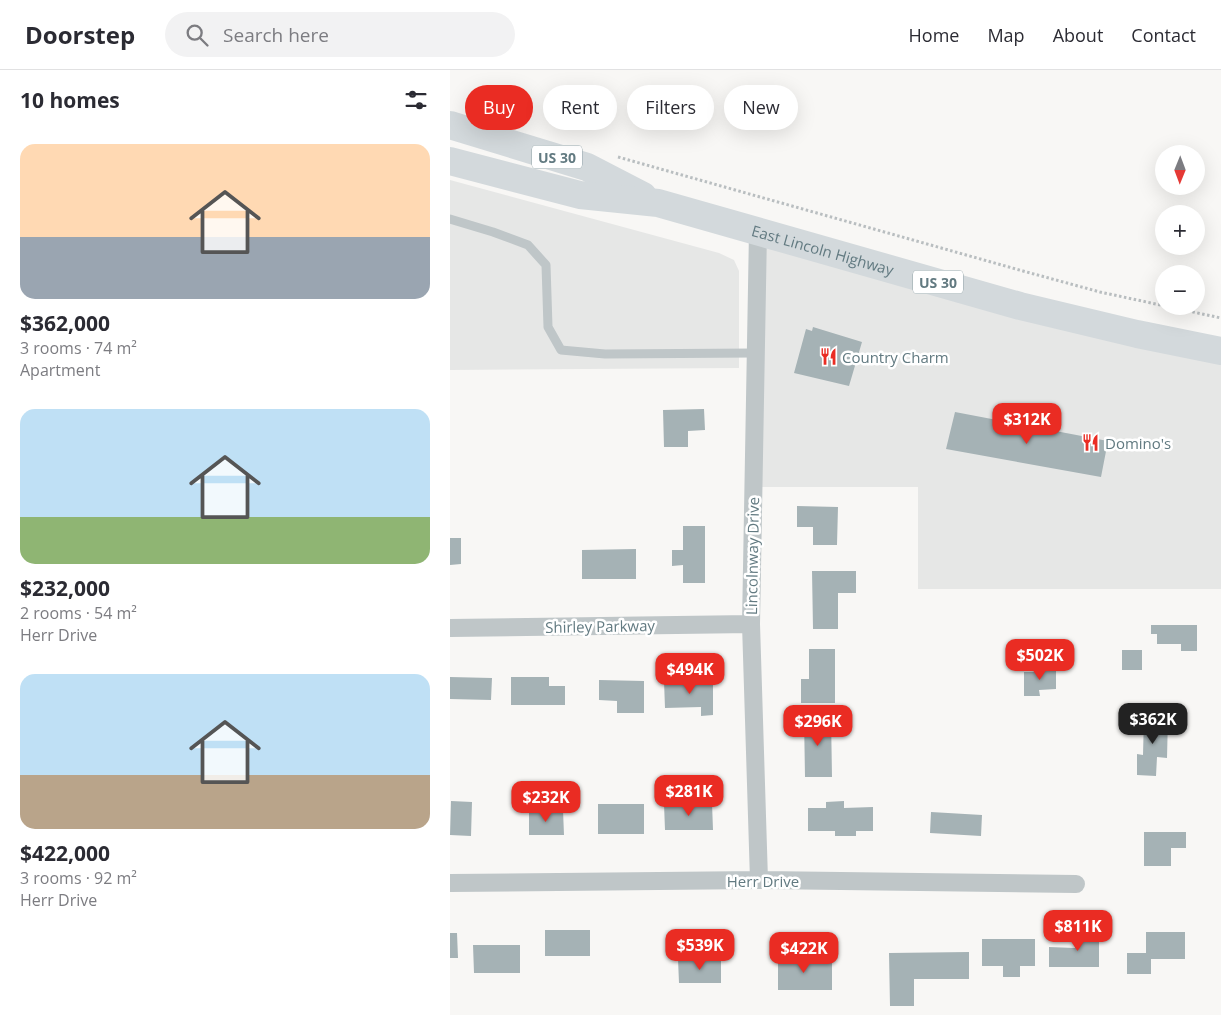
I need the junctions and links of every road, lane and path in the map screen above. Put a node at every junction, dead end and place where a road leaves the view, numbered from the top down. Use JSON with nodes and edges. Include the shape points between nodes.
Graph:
{"nodes":[{"id":1,"x":450,"y":125,"type":"edge"},
{"id":2,"x":615,"y":156,"type":"dead end"},
{"id":3,"x":450,"y":161,"type":"edge"},
{"id":4,"x":658,"y":203,"type":"junction"},
{"id":5,"x":450,"y":219,"type":"edge"},
{"id":6,"x":758,"y":231,"type":"junction"},
{"id":7,"x":1221,"y":318,"type":"edge"},
{"id":8,"x":1221,"y":351,"type":"edge"},
{"id":9,"x":754,"y":353,"type":"junction"},
{"id":10,"x":751,"y":624,"type":"junction"},
{"id":11,"x":450,"y":628,"type":"edge"},
{"id":12,"x":759,"y":880,"type":"junction"},
{"id":13,"x":450,"y":883,"type":"edge"},
{"id":14,"x":1076,"y":884,"type":"dead end"}],
"edges":[{"from":1,"to":4,"type":"main road","name":"East Lincoln Highway","number":"US 30","via":[[587,167]]},
{"from":2,"to":7,"type":"path","via":[[1023,271]]},
{"from":3,"to":4,"type":"main road","name":"East Lincoln Highway","number":"US 30","via":[[580,195]]},
{"from":4,"to":6,"type":"main road","name":"East Lincoln Highway","number":"US 30"},
{"from":5,"to":9,"type":"lane","via":[[528,245],[546,265],[548,327],[561,350],[605,354]]},
{"from":6,"to":8,"type":"main road","name":"East Lincoln Highway","number":"US 30","via":[[1020,306]]},
{"from":6,"to":9,"type":"street","name":"Lincolnway Drive"},
{"from":9,"to":10,"type":"street","name":"Lincolnway Drive"},
{"from":10,"to":11,"type":"street","name":"Shirley Parkway"},
{"from":10,"to":12,"type":"street","name":"Lincolnway Drive"},
{"from":12,"to":13,"type":"street","name":"Herr Drive"},
{"from":12,"to":14,"type":"street","name":"Herr Drive"}]}
